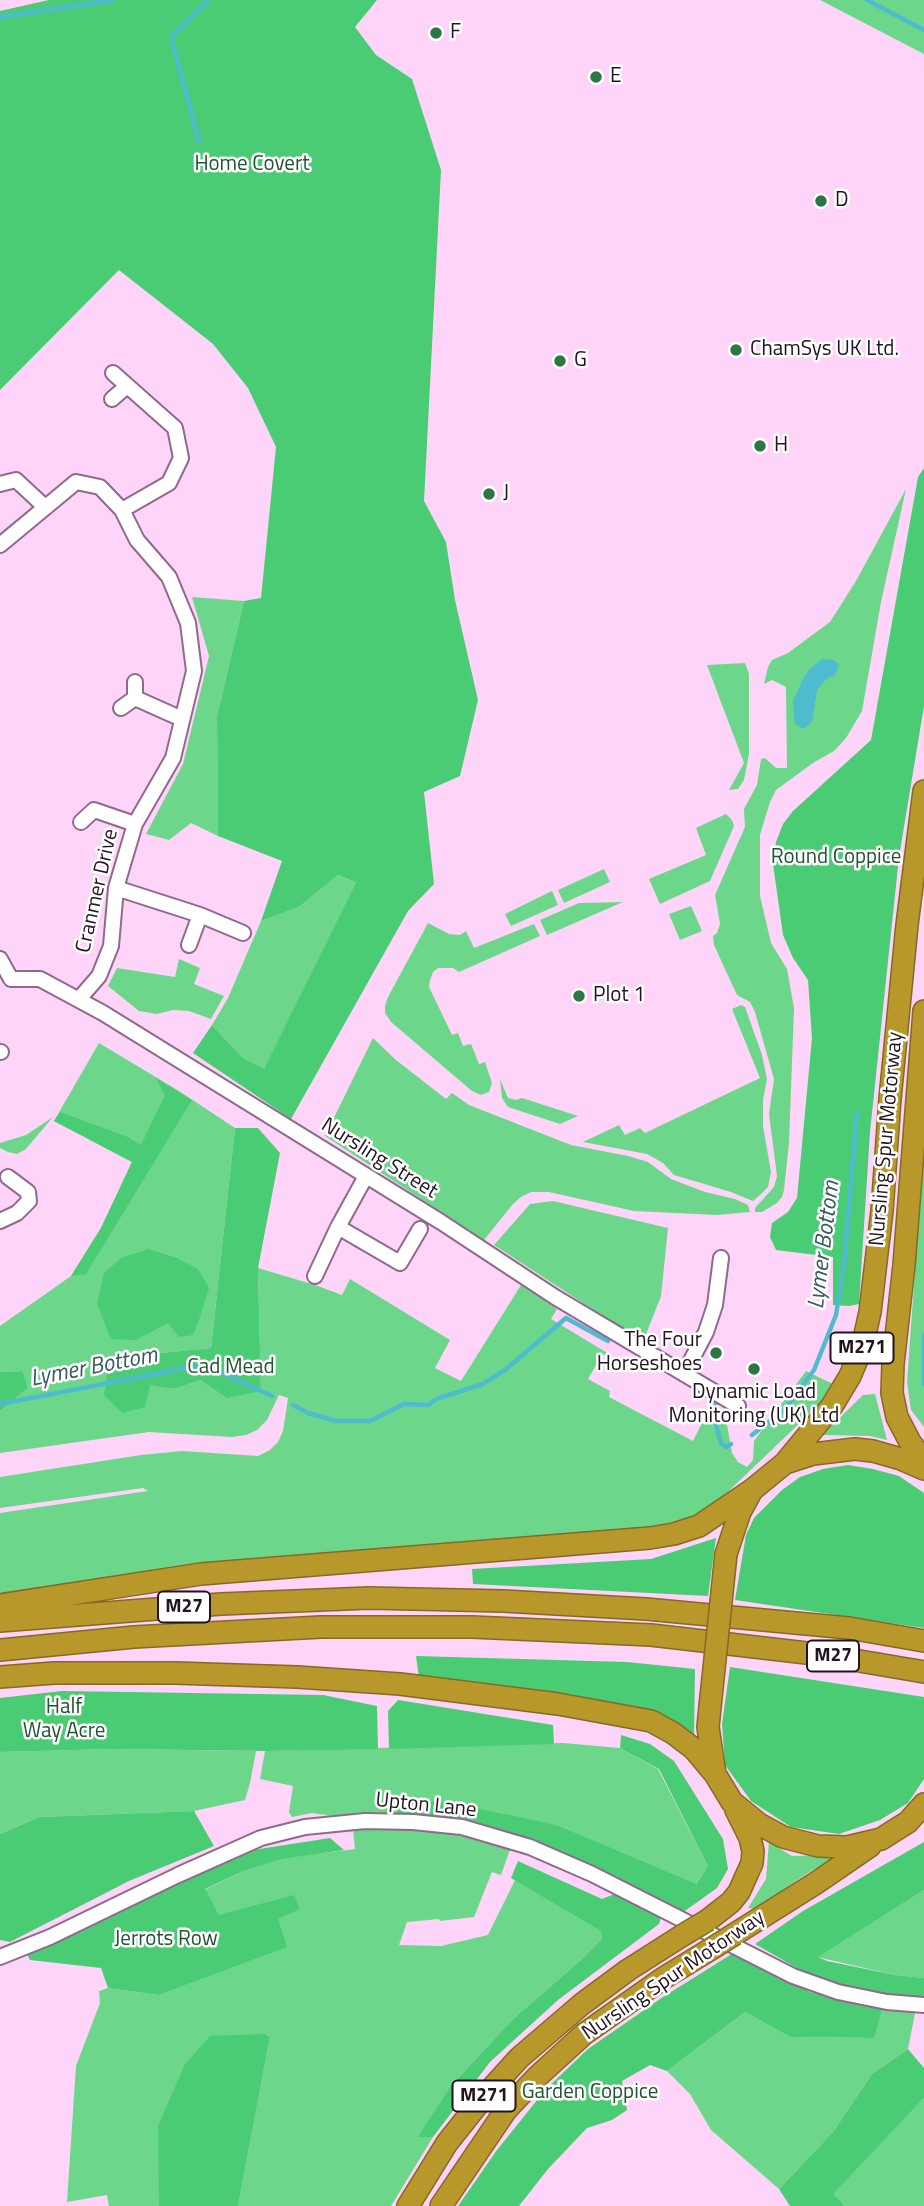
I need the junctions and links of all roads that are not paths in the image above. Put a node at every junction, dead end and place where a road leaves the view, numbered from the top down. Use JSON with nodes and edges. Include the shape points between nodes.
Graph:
{"nodes":[{"id":1,"x":113,"y":373,"type":"dead end"},
{"id":2,"x":127,"y":386,"type":"junction"},
{"id":3,"x":112,"y":399,"type":"dead end"},
{"id":4,"x":0,"y":484,"type":"edge"},
{"id":5,"x":45,"y":507,"type":"junction"},
{"id":6,"x":122,"y":510,"type":"junction"},
{"id":7,"x":0,"y":545,"type":"edge"},
{"id":8,"x":135,"y":682,"type":"dead end"},
{"id":9,"x":135,"y":698,"type":"junction"},
{"id":10,"x":121,"y":708,"type":"dead end"},
{"id":11,"x":183,"y":719,"type":"junction"},
{"id":12,"x":924,"y":792,"type":"edge"},
{"id":13,"x":81,"y":822,"type":"dead end"},
{"id":14,"x":135,"y":824,"type":"junction"},
{"id":15,"x":116,"y":888,"type":"junction"},
{"id":16,"x":200,"y":915,"type":"junction"},
{"id":17,"x":243,"y":933,"type":"dead end"},
{"id":18,"x":189,"y":945,"type":"dead end"},
{"id":19,"x":0,"y":959,"type":"edge"},
{"id":20,"x":6,"y":982,"type":"edge"},
{"id":21,"x":79,"y":999,"type":"junction"},
{"id":22,"x":924,"y":1011,"type":"edge"},
{"id":23,"x":366,"y":1176,"type":"junction"},
{"id":24,"x":8,"y":1177,"type":"dead end"},
{"id":25,"x":0,"y":1221,"type":"edge"},
{"id":26,"x":338,"y":1227,"type":"junction"},
{"id":27,"x":420,"y":1230,"type":"dead end"},
{"id":28,"x":721,"y":1258,"type":"dead end"},
{"id":29,"x":315,"y":1276,"type":"dead end"},
{"id":30,"x":684,"y":1374,"type":"junction"},
{"id":31,"x":738,"y":1406,"type":"dead end"},
{"id":32,"x":924,"y":1461,"type":"edge"},
{"id":33,"x":785,"y":1462,"type":"junction"},
{"id":34,"x":924,"y":1469,"type":"edge"},
{"id":35,"x":752,"y":1490,"type":"junction"},
{"id":36,"x":0,"y":1605,"type":"edge"},
{"id":37,"x":0,"y":1621,"type":"edge"},
{"id":38,"x":924,"y":1641,"type":"edge"},
{"id":39,"x":0,"y":1650,"type":"edge"},
{"id":40,"x":924,"y":1671,"type":"edge"},
{"id":41,"x":0,"y":1677,"type":"edge"},
{"id":42,"x":715,"y":1774,"type":"junction"},
{"id":43,"x":732,"y":1802,"type":"junction"},
{"id":44,"x":924,"y":1804,"type":"edge"},
{"id":45,"x":916,"y":1819,"type":"edge"},
{"id":46,"x":881,"y":1839,"type":"junction"},
{"id":47,"x":0,"y":1957,"type":"edge"},
{"id":48,"x":924,"y":2005,"type":"edge"},
{"id":49,"x":408,"y":2206,"type":"edge"},
{"id":50,"x":441,"y":2206,"type":"edge"}],
"edges":[{"from":1,"to":2,"type":"street"},
{"from":2,"to":3,"type":"street"},
{"from":2,"to":6,"type":"street","via":[[175,428],[181,458],[169,484]]},
{"from":4,"to":5,"type":"street","via":[[16,473]]},
{"from":5,"to":6,"type":"street","name":"Cranmer Drive","via":[[76,482],[100,486]]},
{"from":5,"to":7,"type":"street","name":"Cranmer Drive"},
{"from":6,"to":11,"type":"street","name":"Cranmer Drive","via":[[137,540],[169,577],[188,623],[194,671]]},
{"from":8,"to":9,"type":"street"},
{"from":9,"to":10,"type":"street"},
{"from":9,"to":11,"type":"street"},
{"from":11,"to":14,"type":"street","name":"Cranmer Drive","via":[[173,758]]},
{"from":12,"to":33,"type":"highway","name":"Nursling Spur Motorway","number":"M271","via":[[870,1312],[850,1376],[832,1406]]},
{"from":13,"to":14,"type":"street","via":[[93,804]]},
{"from":14,"to":15,"type":"street","name":"Cranmer Drive"},
{"from":15,"to":16,"type":"street"},
{"from":15,"to":21,"type":"street","name":"Cranmer Drive","via":[[111,946],[99,976]]},
{"from":16,"to":17,"type":"street"},
{"from":16,"to":18,"type":"street"},
{"from":19,"to":20,"type":"street","name":"Nursling Street"},
{"from":20,"to":21,"type":"street","name":"Nursling Street","via":[[40,979]]},
{"from":21,"to":23,"type":"street","name":"Nursling Street"},
{"from":22,"to":32,"type":"highway","name":"Nursling Spur Motorway","number":"M271","via":[[892,1393],[897,1417]]},
{"from":23,"to":26,"type":"street"},
{"from":23,"to":30,"type":"street","name":"Nursling Street"},
{"from":24,"to":25,"type":"street","via":[[28,1192],[29,1201]]},
{"from":26,"to":27,"type":"street","via":[[400,1263]]},
{"from":26,"to":29,"type":"street"},
{"from":28,"to":30,"type":"street","via":[[715,1305]]},
{"from":30,"to":31,"type":"street","name":"Nursling Street"},
{"from":33,"to":34,"type":"highway","number":"M271","via":[[855,1449]]},
{"from":33,"to":35,"type":"highway","number":"M271"},
{"from":35,"to":36,"type":"highway","number":"M27","via":[[699,1526],[650,1538],[201,1574]]},
{"from":35,"to":42,"type":"highway","number":"M271","bridge":true,"via":[[726,1554],[708,1727]]},
{"from":37,"to":38,"type":"highway","number":"M27","via":[[369,1598],[646,1609],[849,1628]]},
{"from":39,"to":40,"type":"highway","number":"M27","via":[[321,1627],[472,1627],[651,1635]]},
{"from":41,"to":42,"type":"highway","via":[[175,1673],[297,1677],[400,1684],[558,1704],[651,1721],[694,1749]]},
{"from":42,"to":43,"type":"highway","number":"M271"},
{"from":43,"to":46,"type":"highway","number":"M271","via":[[783,1837],[818,1846],[847,1847]]},
{"from":43,"to":49,"type":"highway","name":"Nursling Spur Motorway","number":"M271","bridge":true,"via":[[753,1851],[752,1863],[731,1902],[628,1970],[519,2058],[447,2143]]},
{"from":44,"to":45,"type":"highway","number":"M271"},
{"from":45,"to":46,"type":"highway","number":"M271"},
{"from":46,"to":50,"type":"highway","name":"Nursling Spur Motorway","number":"M271","bridge":true,"via":[[584,2034],[506,2110]]},
{"from":47,"to":48,"type":"street","name":"Upton Lane","via":[[261,1838],[305,1827],[413,1822],[461,1827],[530,1847],[793,1976],[838,1992]]}]}
